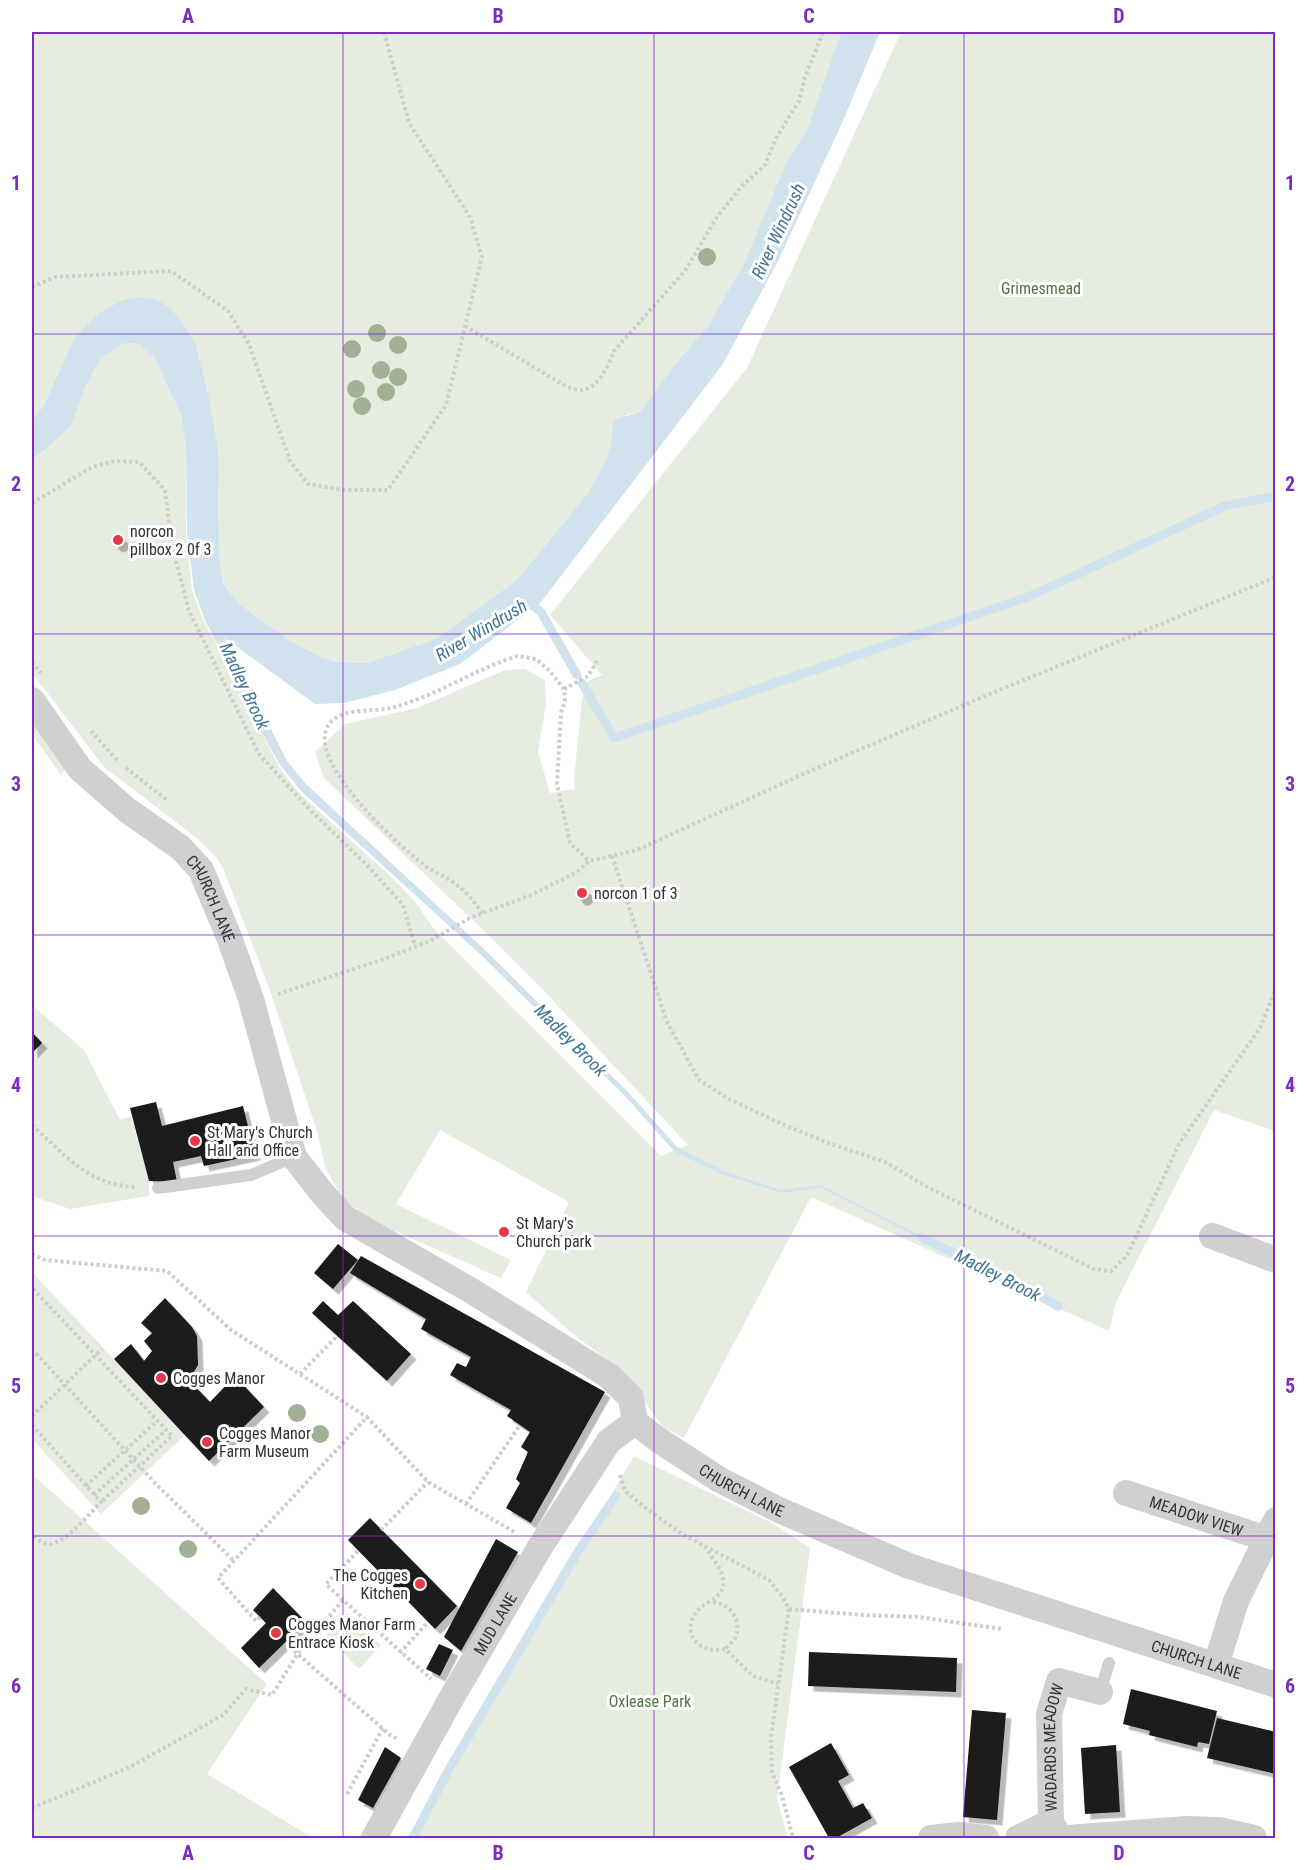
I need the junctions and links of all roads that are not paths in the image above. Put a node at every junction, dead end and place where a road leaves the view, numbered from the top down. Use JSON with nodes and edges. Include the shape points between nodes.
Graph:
{"nodes":[{"id":1,"x":32,"y":700,"type":"edge"},
{"id":2,"x":294,"y":1157,"type":"junction"},
{"id":3,"x":158,"y":1188,"type":"road end"},
{"id":4,"x":1212,"y":1236,"type":"dead end"},
{"id":5,"x":1275,"y":1260,"type":"edge"},
{"id":6,"x":635,"y":1422,"type":"junction"},
{"id":7,"x":1126,"y":1494,"type":"dead end"},
{"id":8,"x":1271,"y":1529,"type":"edge"},
{"id":9,"x":1109,"y":1663,"type":"dead end"},
{"id":10,"x":1216,"y":1665,"type":"junction"},
{"id":11,"x":1275,"y":1685,"type":"edge"},
{"id":12,"x":1100,"y":1692,"type":"joint"},
{"id":13,"x":1060,"y":1833,"type":"edge"},
{"id":14,"x":1254,"y":1838,"type":"edge"},
{"id":15,"x":374,"y":1839,"type":"edge"},
{"id":16,"x":931,"y":1839,"type":"edge"},
{"id":17,"x":986,"y":1839,"type":"edge"},
{"id":18,"x":1018,"y":1839,"type":"edge"}],
"edges":[{"from":1,"to":2,"type":"street","name":"CHURCH LANE","via":[[80,769],[127,810],[181,848],[201,870],[251,999]]},
{"from":2,"to":3,"type":"lane","via":[[251,1175]]},
{"from":2,"to":6,"type":"street","name":"CHURCH LANE","via":[[345,1218],[609,1376],[631,1398]]},
{"from":4,"to":5,"type":"street"},
{"from":6,"to":10,"type":"street","name":"CHURCH LANE","via":[[720,1480],[909,1566]]},
{"from":6,"to":15,"type":"street","name":"MUD LANE","via":[[609,1441],[540,1547]]},
{"from":7,"to":8,"type":"street","name":"MEADOW VIEW"},
{"from":8,"to":10,"type":"street","name":"MEADOW VIEW","via":[[1236,1601]]},
{"from":9,"to":12,"type":"lane"},
{"from":10,"to":11,"type":"street","name":"CHURCH LANE"},
{"from":12,"to":13,"type":"street","name":"WADARDS MEADOW","via":[[1059,1681],[1049,1714]]},
{"from":13,"to":14,"type":"street","name":"WADARDS MEADOW","via":[[1186,1829],[1219,1830]]},
{"from":13,"to":18,"type":"street","name":"WADARDS MEADOW"},
{"from":16,"to":17,"type":"street","via":[[958,1835]]}]}
